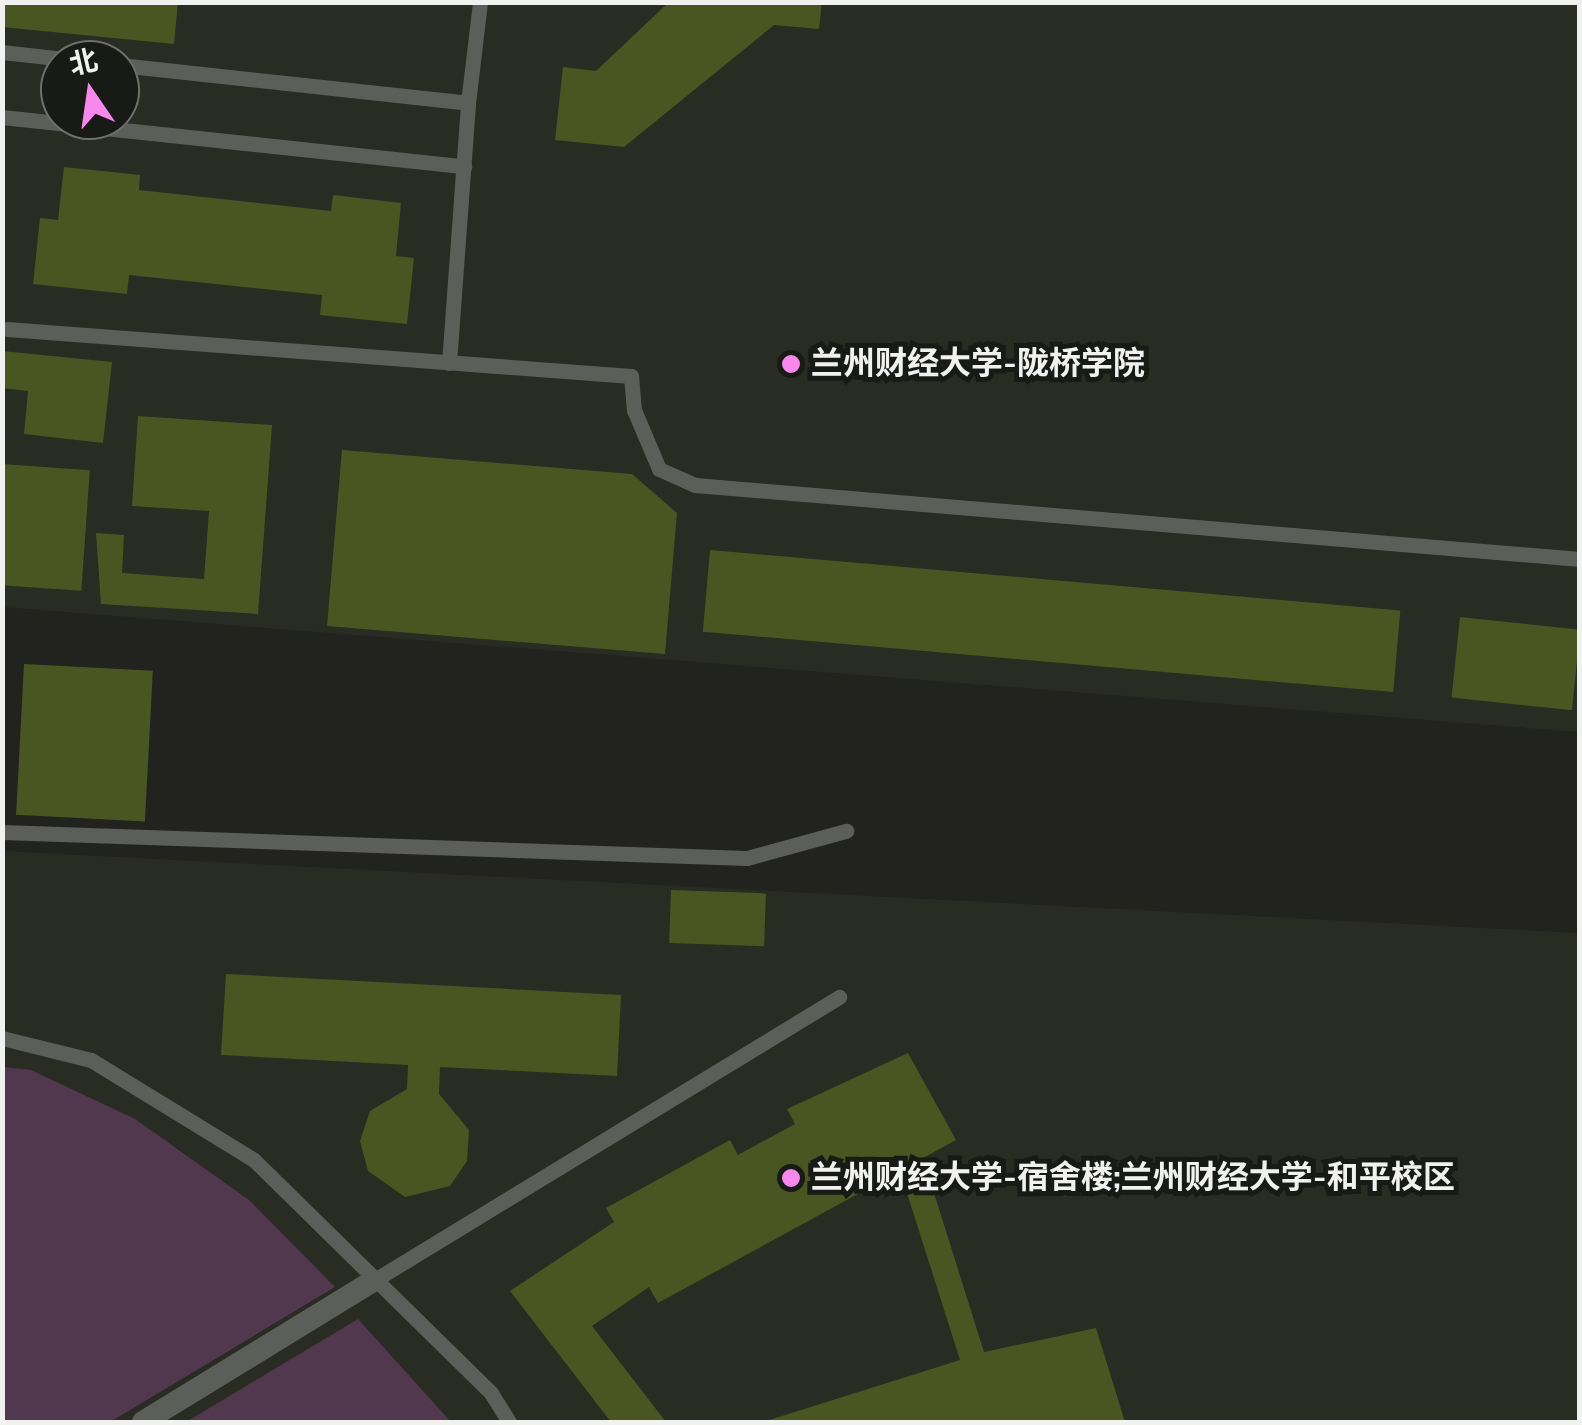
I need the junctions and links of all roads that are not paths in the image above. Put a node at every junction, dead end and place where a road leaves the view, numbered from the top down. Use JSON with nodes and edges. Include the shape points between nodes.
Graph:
{"nodes":[{"id":1,"x":480,"y":2,"type":"edge"},
{"id":2,"x":2,"y":52,"type":"edge"},
{"id":3,"x":40,"y":56,"type":"edge"},
{"id":4,"x":140,"y":67,"type":"edge"},
{"id":5,"x":468,"y":103,"type":"junction"},
{"id":6,"x":2,"y":116,"type":"edge"},
{"id":7,"x":464,"y":166,"type":"junction"},
{"id":8,"x":7,"y":329,"type":"dead end"},
{"id":9,"x":450,"y":364,"type":"junction"},
{"id":10,"x":1580,"y":559,"type":"edge"},
{"id":11,"x":846,"y":831,"type":"dead end"},
{"id":12,"x":2,"y":832,"type":"edge"},
{"id":13,"x":839,"y":997,"type":"dead end"},
{"id":14,"x":2,"y":1038,"type":"edge"},
{"id":15,"x":373,"y":1281,"type":"junction"},
{"id":16,"x":143,"y":1422,"type":"edge"},
{"id":17,"x":509,"y":1422,"type":"edge"}],
"edges":[{"from":1,"to":5,"type":"lane"},
{"from":2,"to":3,"type":"lane"},
{"from":4,"to":5,"type":"lane"},
{"from":5,"to":7,"type":"lane"},
{"from":6,"to":7,"type":"lane"},
{"from":7,"to":9,"type":"lane"},
{"from":8,"to":9,"type":"lane"},
{"from":9,"to":10,"type":"lane","via":[[631,376],[634,410],[659,469],[695,485]]},
{"from":11,"to":12,"type":"lane","via":[[747,858]]},
{"from":13,"to":15,"type":"lane"},
{"from":14,"to":15,"type":"lane","via":[[91,1060],[254,1160]]},
{"from":15,"to":16,"type":"street"},
{"from":15,"to":17,"type":"lane","via":[[491,1393]]}]}
